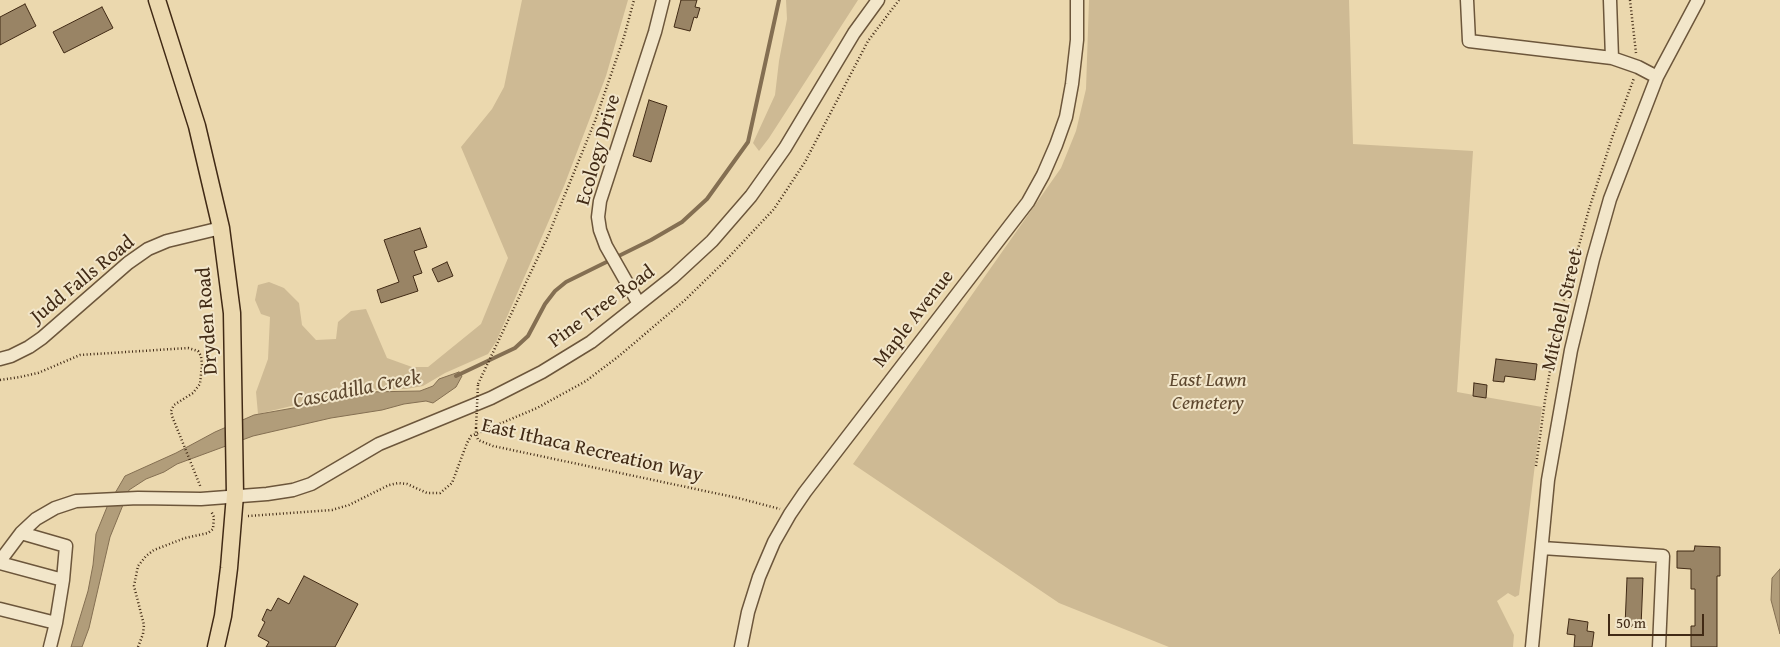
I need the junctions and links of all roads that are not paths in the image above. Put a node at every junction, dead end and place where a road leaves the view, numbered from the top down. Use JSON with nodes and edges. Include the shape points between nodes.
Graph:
{"nodes":[{"id":1,"x":157,"y":0,"type":"edge"},
{"id":2,"x":663,"y":0,"type":"edge"},
{"id":3,"x":878,"y":0,"type":"edge"},
{"id":4,"x":1077,"y":0,"type":"edge"},
{"id":5,"x":1467,"y":0,"type":"edge"},
{"id":6,"x":1610,"y":0,"type":"edge"},
{"id":7,"x":1698,"y":0,"type":"edge"},
{"id":8,"x":1612,"y":58,"type":"junction"},
{"id":9,"x":1657,"y":77,"type":"junction"},
{"id":10,"x":221,"y":228,"type":"junction"},
{"id":11,"x":638,"y":304,"type":"junction"},
{"id":12,"x":0,"y":359,"type":"edge"},
{"id":13,"x":235,"y":495,"type":"junction"},
{"id":14,"x":21,"y":533,"type":"junction"},
{"id":15,"x":1542,"y":548,"type":"junction"},
{"id":16,"x":0,"y":562,"type":"edge"},
{"id":17,"x":63,"y":580,"type":"junction"},
{"id":18,"x":0,"y":609,"type":"edge"},
{"id":19,"x":56,"y":624,"type":"junction"},
{"id":20,"x":50,"y":647,"type":"edge"},
{"id":21,"x":216,"y":647,"type":"edge"},
{"id":22,"x":741,"y":647,"type":"edge"},
{"id":23,"x":1532,"y":647,"type":"edge"},
{"id":24,"x":1658,"y":647,"type":"edge"}],
"edges":[{"from":1,"to":10,"type":"main road","name":"Dryden Road","via":[[197,126]]},
{"from":2,"to":11,"type":"street","name":"Ecology Drive","via":[[598,216],[606,246]]},
{"from":3,"to":11,"type":"street","name":"Pine Tree Road","via":[[751,196],[712,241]]},
{"from":4,"to":22,"type":"street","name":"Maple Avenue","via":[[1077,40],[1066,117],[1043,175],[1028,202],[790,514],[760,577]]},
{"from":5,"to":8,"type":"street","via":[[1469,40]]},
{"from":6,"to":8,"type":"street"},
{"from":7,"to":9,"type":"street","name":"Mitchell Street"},
{"from":8,"to":9,"type":"street"},
{"from":9,"to":15,"type":"street","name":"Mitchell Street","via":[[1610,199],[1591,268],[1571,350],[1548,480]]},
{"from":10,"to":12,"type":"street","name":"Judd Falls Road","via":[[167,241],[148,250],[121,269],[42,338]]},
{"from":10,"to":13,"type":"main road","name":"Dryden Road","via":[[232,313]]},
{"from":11,"to":13,"type":"street","name":"Pine Tree Road","via":[[590,342],[542,372],[491,398],[379,444],[311,484],[277,493]]},
{"from":13,"to":14,"type":"street","name":"Pine Tree Road","via":[[201,499],[76,501],[36,519]]},
{"from":13,"to":21,"type":"main road","name":"Dryden Road","via":[[223,616]]},
{"from":14,"to":16,"type":"street","name":"Pine Tree Road"},
{"from":14,"to":17,"type":"street","via":[[66,546]]},
{"from":15,"to":23,"type":"street","name":"Mitchell Street"},
{"from":15,"to":24,"type":"street","via":[[1663,556]]},
{"from":16,"to":17,"type":"street"},
{"from":17,"to":19,"type":"street"},
{"from":18,"to":19,"type":"street"},
{"from":19,"to":20,"type":"street"}]}
